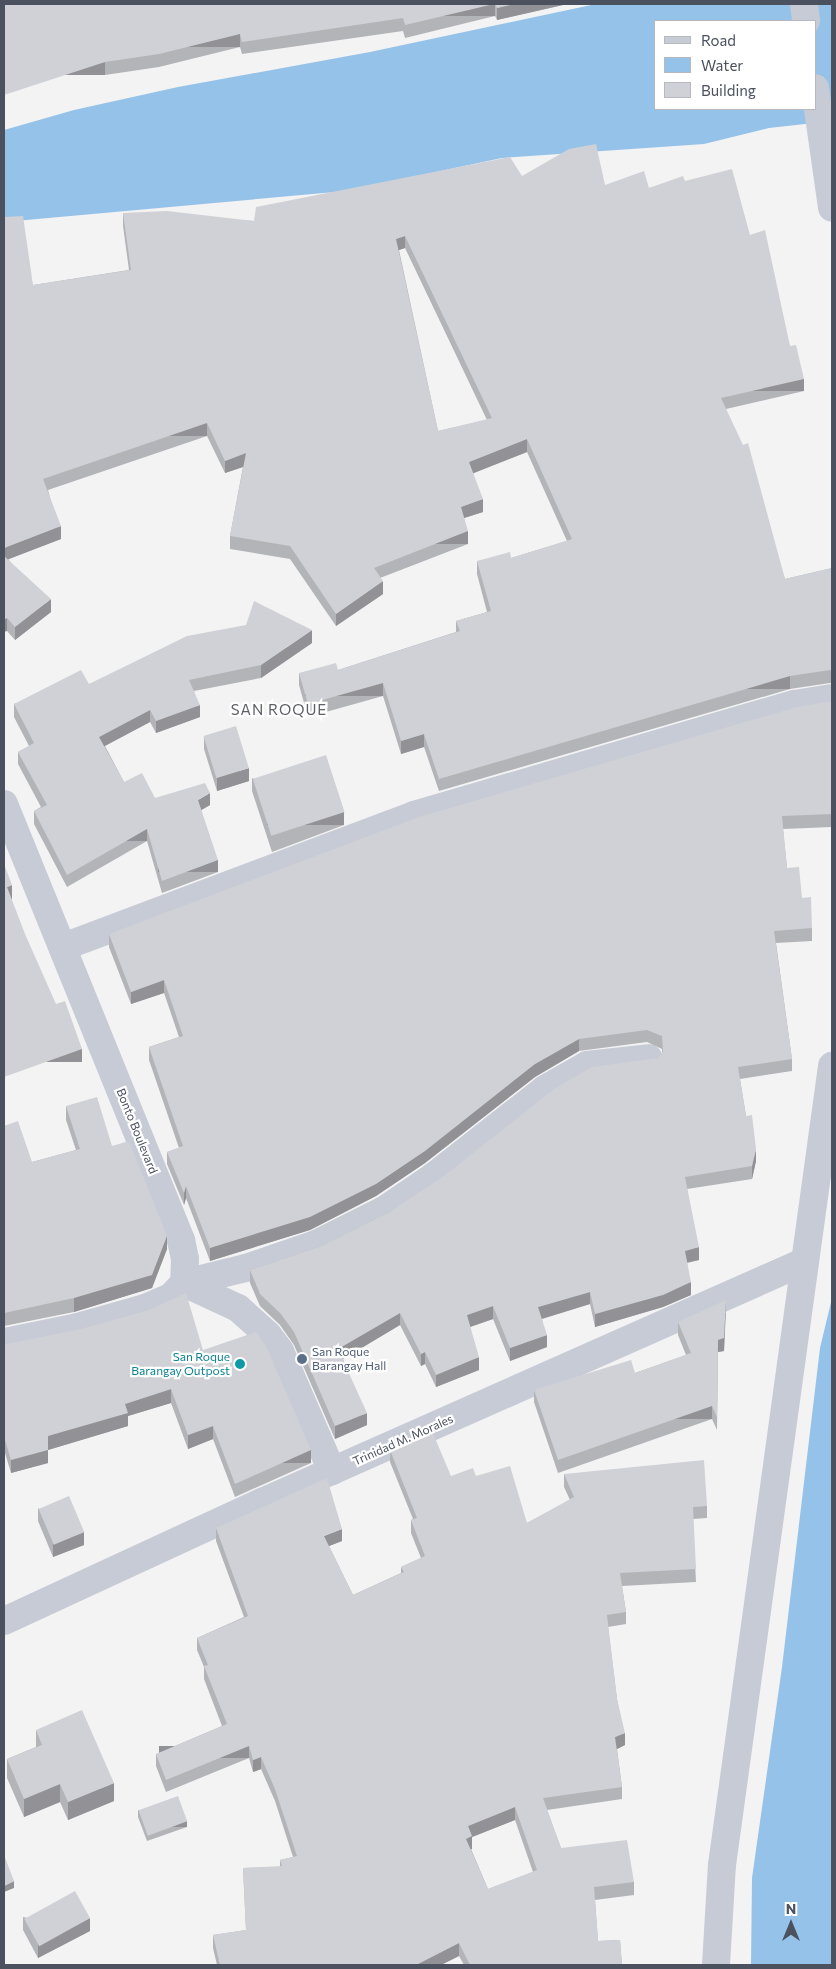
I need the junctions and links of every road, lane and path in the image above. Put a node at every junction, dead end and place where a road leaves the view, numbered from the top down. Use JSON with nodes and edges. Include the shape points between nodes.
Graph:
{"nodes":[{"id":1,"x":804,"y":4,"type":"edge"},
{"id":2,"x":806,"y":20,"type":"edge"},
{"id":3,"x":816,"y":96,"type":"edge"},
{"id":4,"x":832,"y":208,"type":"edge"},
{"id":5,"x":832,"y":698,"type":"edge"},
{"id":6,"x":4,"y":804,"type":"edge"},
{"id":7,"x":63,"y":947,"type":"junction"},
{"id":8,"x":649,"y":1058,"type":"edge"},
{"id":9,"x":832,"y":1066,"type":"edge"},
{"id":10,"x":803,"y":1262,"type":"junction"},
{"id":11,"x":184,"y":1283,"type":"junction"},
{"id":12,"x":4,"y":1342,"type":"edge"},
{"id":13,"x":332,"y":1471,"type":"junction"},
{"id":14,"x":4,"y":1621,"type":"edge"},
{"id":15,"x":716,"y":1965,"type":"edge"}],
"edges":[{"from":1,"to":2,"type":"street"},
{"from":3,"to":4,"type":"street"},
{"from":5,"to":7,"type":"street","via":[[794,704],[414,814]]},
{"from":6,"to":7,"type":"street","name":"Bonto Boulevard"},
{"from":7,"to":11,"type":"street","name":"Bonto Boulevard","via":[[182,1240]]},
{"from":8,"to":11,"type":"street","via":[[587,1064],[545,1090],[434,1176],[384,1210],[316,1244],[246,1268]]},
{"from":9,"to":10,"type":"street"},
{"from":10,"to":13,"type":"street","name":"Trinidad M. Morales"},
{"from":10,"to":15,"type":"street","via":[[722,1866]]},
{"from":11,"to":12,"type":"street","via":[[171,1297],[145,1308]]},
{"from":11,"to":13,"type":"street","via":[[238,1308],[268,1335],[280,1351]]},
{"from":13,"to":14,"type":"street","name":"Trinidad M. Morales"}]}
